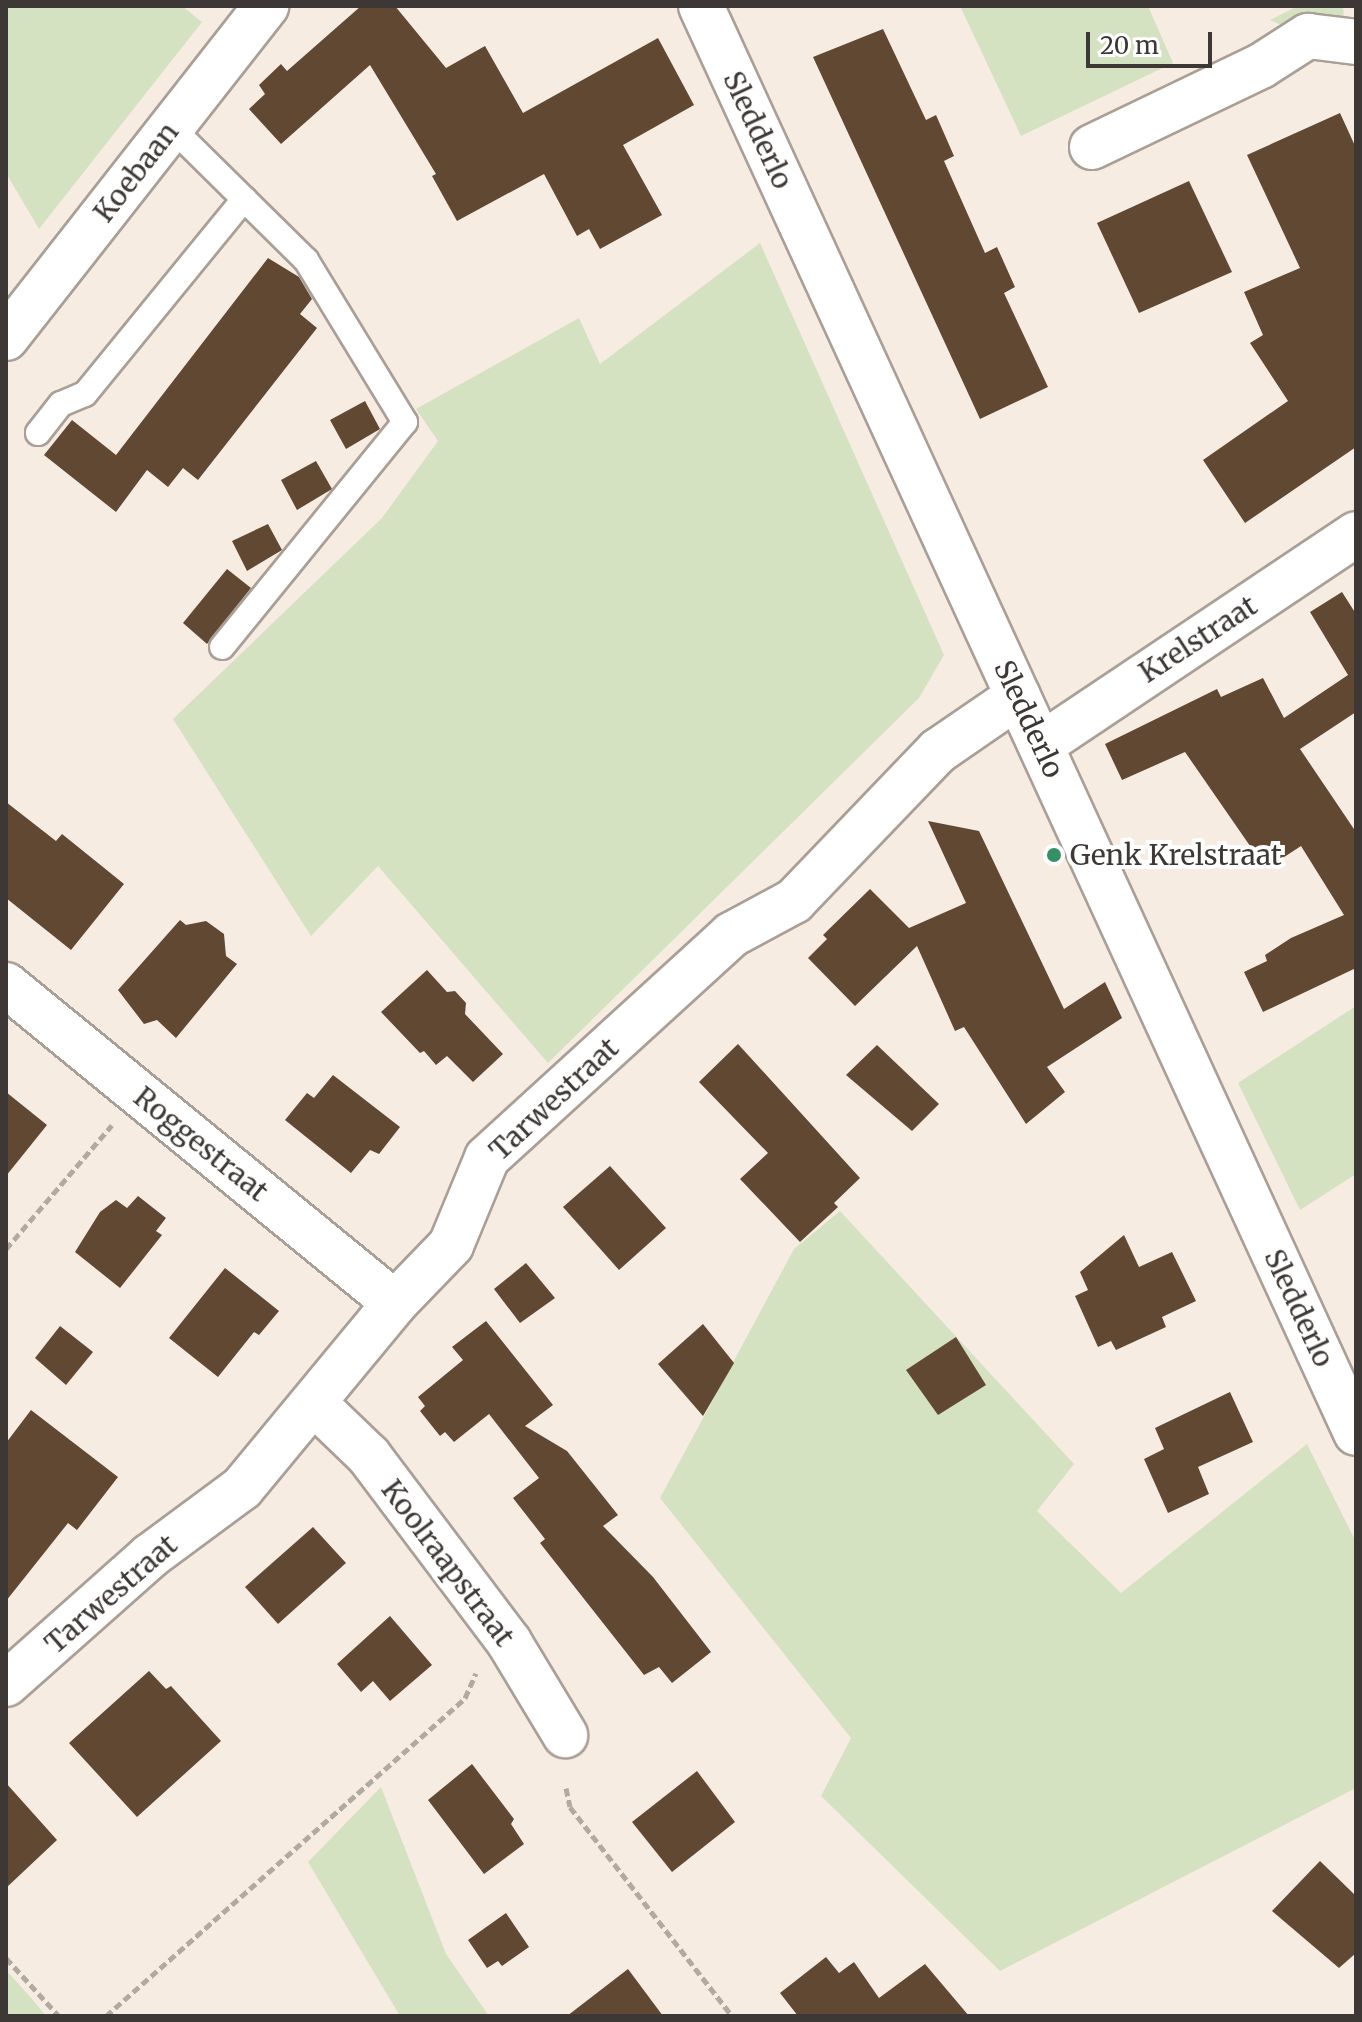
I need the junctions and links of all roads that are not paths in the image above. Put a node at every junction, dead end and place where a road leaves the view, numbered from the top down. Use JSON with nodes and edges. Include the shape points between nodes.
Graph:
{"nodes":[{"id":1,"x":266,"y":6,"type":"edge"},
{"id":2,"x":701,"y":6,"type":"edge"},
{"id":3,"x":1356,"y":42,"type":"edge"},
{"id":4,"x":171,"y":127,"type":"junction"},
{"id":5,"x":1092,"y":147,"type":"dead end"},
{"id":6,"x":244,"y":199,"type":"junction"},
{"id":7,"x":6,"y":338,"type":"edge"},
{"id":8,"x":38,"y":433,"type":"dead end"},
{"id":9,"x":1356,"y":534,"type":"edge"},
{"id":10,"x":222,"y":647,"type":"dead end"},
{"id":11,"x":1018,"y":696,"type":"junction"},
{"id":12,"x":1041,"y":745,"type":"junction"},
{"id":13,"x":6,"y":985,"type":"edge"},
{"id":14,"x":395,"y":1303,"type":"junction"},
{"id":15,"x":315,"y":1404,"type":"junction"},
{"id":16,"x":1356,"y":1433,"type":"edge"},
{"id":17,"x":6,"y":1684,"type":"edge"},
{"id":18,"x":565,"y":1735,"type":"dead end"}],
"edges":[{"from":1,"to":4,"type":"street","name":"Koebaan"},
{"from":2,"to":11,"type":"street","name":"Sledderlo"},
{"from":3,"to":5,"type":"street","via":[[1308,36],[1261,66]]},
{"from":4,"to":6,"type":"lane"},
{"from":4,"to":7,"type":"street","name":"Koebaan"},
{"from":6,"to":8,"type":"lane","via":[[85,394],[61,404]]},
{"from":6,"to":10,"type":"lane","via":[[306,260],[405,422]]},
{"from":9,"to":12,"type":"street","name":"Krelstraat"},
{"from":11,"to":12,"type":"street","name":"Sledderlo"},
{"from":11,"to":14,"type":"street","name":"Tarwestraat","via":[[938,751],[794,901],[731,935],[487,1158],[451,1245]]},
{"from":12,"to":16,"type":"street","name":"Sledderlo"},
{"from":13,"to":14,"type":"street","name":"Roggestraat"},
{"from":14,"to":15,"type":"street","name":"Tarwestraat"},
{"from":15,"to":17,"type":"street","name":"Tarwestraat","via":[[242,1488],[150,1556]]},
{"from":15,"to":18,"type":"street","name":"Koolraapstraat","via":[[369,1456],[490,1617]]}]}
